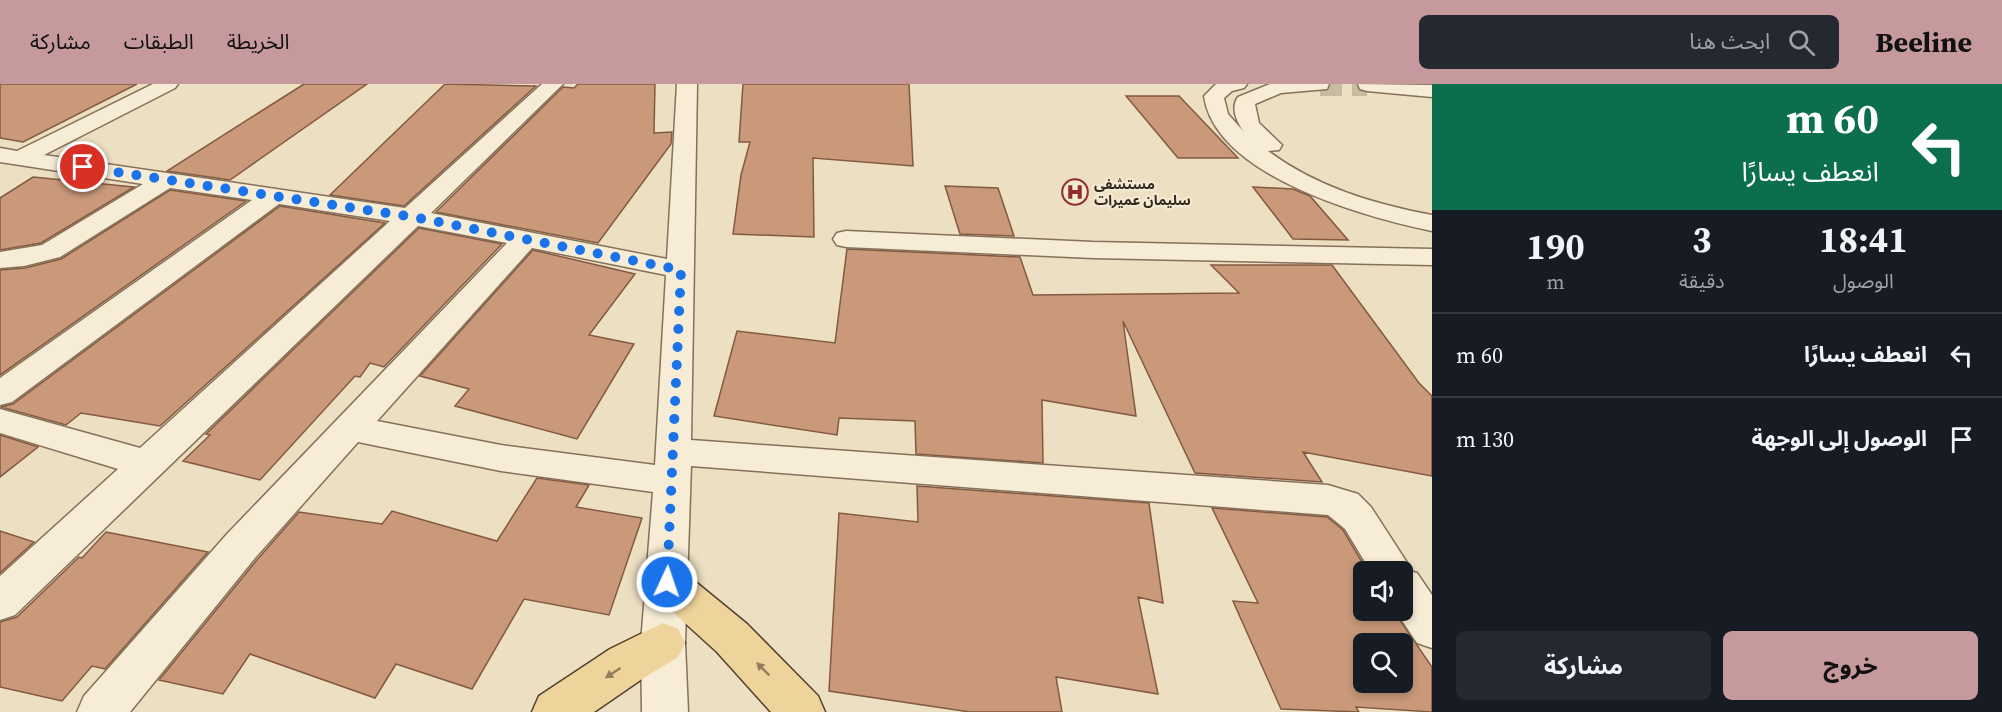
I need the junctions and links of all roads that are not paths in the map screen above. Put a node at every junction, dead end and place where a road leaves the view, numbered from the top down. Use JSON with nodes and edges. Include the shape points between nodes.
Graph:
{"nodes":[{"id":1,"x":168,"y":84,"type":"edge"},
{"id":2,"x":553,"y":84,"type":"edge"},
{"id":3,"x":687,"y":84,"type":"edge"},
{"id":4,"x":1237,"y":84,"type":"edge"},
{"id":5,"x":1320,"y":85,"type":"edge"},
{"id":6,"x":1367,"y":85,"type":"edge"},
{"id":7,"x":1432,"y":91,"type":"edge"},
{"id":8,"x":7,"y":160,"type":"edge"},
{"id":9,"x":166,"y":180,"type":"junction"},
{"id":10,"x":274,"y":196,"type":"junction"},
{"id":11,"x":1379,"y":211,"type":"junction"},
{"id":12,"x":413,"y":217,"type":"junction"},
{"id":13,"x":1432,"y":223,"type":"edge"},
{"id":14,"x":527,"y":238,"type":"junction"},
{"id":15,"x":846,"y":239,"type":"dead end"},
{"id":16,"x":1432,"y":257,"type":"edge"},
{"id":17,"x":0,"y":260,"type":"edge"},
{"id":18,"x":681,"y":270,"type":"junction"},
{"id":19,"x":0,"y":394,"type":"edge"},
{"id":20,"x":0,"y":421,"type":"edge"},
{"id":21,"x":351,"y":428,"type":"junction"},
{"id":22,"x":147,"y":464,"type":"junction"},
{"id":23,"x":673,"y":466,"type":"junction"},
{"id":24,"x":1386,"y":561,"type":"edge"},
{"id":25,"x":667,"y":582,"type":"junction"},
{"id":26,"x":0,"y":602,"type":"edge"},
{"id":27,"x":1413,"y":602,"type":"edge"},
{"id":28,"x":1432,"y":629,"type":"edge"},
{"id":29,"x":663,"y":643,"type":"junction"},
{"id":30,"x":100,"y":712,"type":"edge"},
{"id":31,"x":555,"y":712,"type":"edge"},
{"id":32,"x":665,"y":712,"type":"edge"},
{"id":33,"x":802,"y":712,"type":"edge"}],
"edges":[{"from":1,"to":8,"type":"street"},
{"from":2,"to":12,"type":"street"},
{"from":3,"to":18,"type":"street"},
{"from":4,"to":11,"type":"street","via":[[1226,86],[1214,96],[1218,114],[1232,133],[1288,174],[1325,193]]},
{"from":5,"to":11,"type":"street","via":[[1288,85],[1262,91],[1245,101],[1244,115],[1251,128],[1287,159],[1323,184]]},
{"from":6,"to":7,"type":"street"},
{"from":8,"to":9,"type":"street"},
{"from":9,"to":10,"type":"street"},
{"from":9,"to":17,"type":"street","via":[[51,251]]},
{"from":10,"to":12,"type":"street"},
{"from":10,"to":19,"type":"street"},
{"from":11,"to":13,"type":"street"},
{"from":12,"to":14,"type":"street"},
{"from":12,"to":22,"type":"street"},
{"from":14,"to":18,"type":"street"},
{"from":14,"to":21,"type":"street"},
{"from":15,"to":16,"type":"street","via":[[1115,251]]},
{"from":18,"to":23,"type":"street"},
{"from":20,"to":22,"type":"street"},
{"from":21,"to":23,"type":"street","via":[[501,458]]},
{"from":21,"to":30,"type":"street","via":[[241,546]]},
{"from":22,"to":26,"type":"street"},
{"from":23,"to":24,"type":"street","via":[[1328,500],[1345,505],[1358,518]]},
{"from":23,"to":25,"type":"street"},
{"from":25,"to":29,"type":"street"},
{"from":33,"to":25,"type":"main road","one_way":true,"via":[[732,638]]},
{"from":27,"to":28,"type":"street"},
{"from":29,"to":31,"type":"main road","one_way":true},
{"from":29,"to":32,"type":"street"}]}
